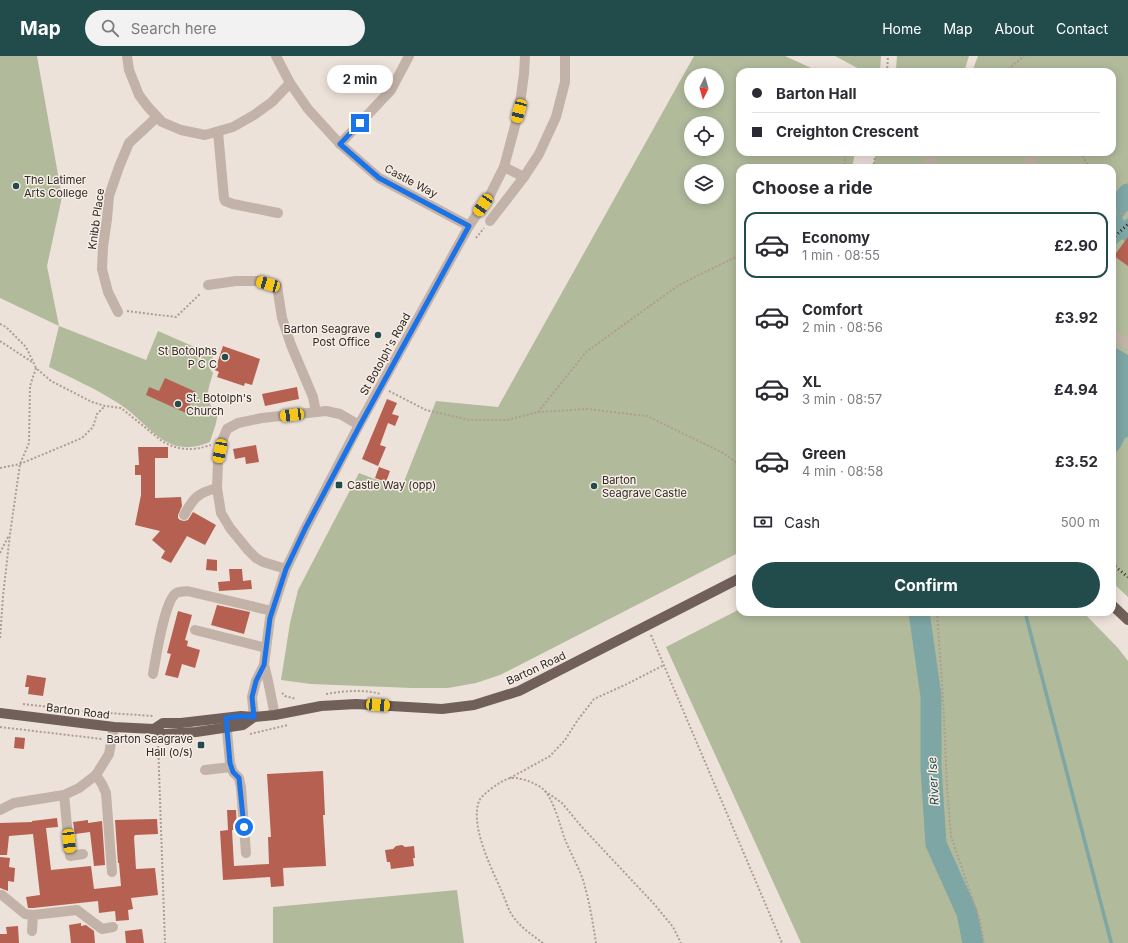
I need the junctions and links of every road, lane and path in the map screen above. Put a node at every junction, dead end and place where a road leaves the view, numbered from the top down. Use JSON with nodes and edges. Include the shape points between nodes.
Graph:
{"nodes":[{"id":1,"x":127,"y":56,"type":"edge"},
{"id":2,"x":276,"y":56,"type":"edge"},
{"id":3,"x":410,"y":56,"type":"edge"},
{"id":4,"x":526,"y":56,"type":"edge"},
{"id":5,"x":565,"y":56,"type":"edge"},
{"id":6,"x":888,"y":56,"type":"edge"},
{"id":7,"x":1024,"y":56,"type":"edge"},
{"id":8,"x":887,"y":68,"type":"edge"},
{"id":9,"x":1010,"y":68,"type":"edge"},
{"id":10,"x":290,"y":83,"type":"junction"},
{"id":11,"x":157,"y":117,"type":"junction"},
{"id":12,"x":218,"y":132,"type":"junction"},
{"id":13,"x":340,"y":144,"type":"junction"},
{"id":14,"x":1032,"y":158,"type":"dead end"},
{"id":15,"x":1029,"y":164,"type":"edge"},
{"id":16,"x":504,"y":167,"type":"junction"},
{"id":17,"x":524,"y":177,"type":"junction"},
{"id":18,"x":278,"y":213,"type":"dead end"},
{"id":19,"x":1128,"y":213,"type":"edge"},
{"id":20,"x":1116,"y":214,"type":"edge"},
{"id":21,"x":490,"y":221,"type":"dead end"},
{"id":22,"x":469,"y":226,"type":"junction"},
{"id":23,"x":736,"y":256,"type":"edge"},
{"id":24,"x":208,"y":285,"type":"joint"},
{"id":25,"x":118,"y":312,"type":"joint"},
{"id":26,"x":0,"y":324,"type":"edge"},
{"id":27,"x":1116,"y":336,"type":"edge"},
{"id":28,"x":0,"y":341,"type":"edge"},
{"id":29,"x":1128,"y":344,"type":"edge"},
{"id":30,"x":33,"y":362,"type":"junction"},
{"id":31,"x":36,"y":368,"type":"junction"},
{"id":32,"x":380,"y":387,"type":"junction"},
{"id":33,"x":105,"y":406,"type":"junction"},
{"id":34,"x":316,"y":412,"type":"junction"},
{"id":35,"x":538,"y":412,"type":"junction"},
{"id":36,"x":360,"y":425,"type":"junction"},
{"id":37,"x":222,"y":441,"type":"junction"},
{"id":38,"x":736,"y":462,"type":"edge"},
{"id":39,"x":20,"y":464,"type":"junction"},
{"id":40,"x":0,"y":468,"type":"edge"},
{"id":41,"x":217,"y":488,"type":"junction"},
{"id":42,"x":184,"y":515,"type":"dead end"},
{"id":43,"x":10,"y":534,"type":"junction"},
{"id":44,"x":0,"y":553,"type":"edge"},
{"id":45,"x":286,"y":569,"type":"junction"},
{"id":46,"x":736,"y":580,"type":"edge"},
{"id":47,"x":1116,"y":609,"type":"edge"},
{"id":48,"x":272,"y":611,"type":"junction"},
{"id":49,"x":937,"y":616,"type":"edge"},
{"id":50,"x":1128,"y":620,"type":"edge"},
{"id":51,"x":196,"y":630,"type":"dead end"},
{"id":52,"x":650,"y":632,"type":"dead end"},
{"id":53,"x":0,"y":638,"type":"edge"},
{"id":54,"x":266,"y":648,"type":"junction"},
{"id":55,"x":664,"y":664,"type":"junction"},
{"id":56,"x":264,"y":665,"type":"junction"},
{"id":57,"x":153,"y":674,"type":"dead end"},
{"id":58,"x":281,"y":692,"type":"dead end"},
{"id":59,"x":323,"y":694,"type":"dead end"},
{"id":60,"x":385,"y":695,"type":"dead end"},
{"id":61,"x":296,"y":699,"type":"dead end"},
{"id":62,"x":23,"y":704,"type":"dead end"},
{"id":63,"x":0,"y":713,"type":"edge"},
{"id":64,"x":275,"y":715,"type":"junction"},
{"id":65,"x":160,"y":716,"type":"dead end"},
{"id":66,"x":254,"y":717,"type":"junction"},
{"id":67,"x":226,"y":723,"type":"junction"},
{"id":68,"x":0,"y":727,"type":"edge"},
{"id":69,"x":114,"y":727,"type":"junction"},
{"id":70,"x":111,"y":739,"type":"junction"},
{"id":71,"x":231,"y":767,"type":"junction"},
{"id":72,"x":205,"y":770,"type":"dead end"},
{"id":73,"x":96,"y":775,"type":"junction"},
{"id":74,"x":509,"y":778,"type":"junction"},
{"id":75,"x":544,"y":790,"type":"junction"},
{"id":76,"x":64,"y":795,"type":"junction"},
{"id":77,"x":0,"y":810,"type":"edge"},
{"id":78,"x":246,"y":853,"type":"dead end"},
{"id":79,"x":84,"y":854,"type":"dead end"},
{"id":80,"x":112,"y":872,"type":"dead end"},
{"id":81,"x":0,"y":895,"type":"edge"},
{"id":82,"x":33,"y":915,"type":"junction"},
{"id":83,"x":113,"y":928,"type":"dead end"},
{"id":84,"x":32,"y":931,"type":"dead end"},
{"id":85,"x":165,"y":943,"type":"edge"},
{"id":86,"x":543,"y":943,"type":"edge"},
{"id":87,"x":596,"y":943,"type":"edge"},
{"id":88,"x":681,"y":943,"type":"edge"},
{"id":89,"x":782,"y":943,"type":"edge"},
{"id":90,"x":984,"y":943,"type":"edge"}],
"edges":[{"from":1,"to":11,"type":"street","via":[[129,70],[139,95]]},
{"from":2,"to":10,"type":"street","name":"Castle Way"},
{"from":3,"to":13,"type":"street","via":[[391,90]]},
{"from":4,"to":16,"type":"street","name":"St Botolph's Road","via":[[519,111]]},
{"from":5,"to":17,"type":"street","via":[[565,82],[556,117],[539,154]]},
{"from":6,"to":8,"type":"path"},
{"from":7,"to":9,"type":"path"},
{"from":10,"to":12,"type":"street","via":[[272,102],[254,115],[233,128]]},
{"from":10,"to":13,"type":"street","name":"Castle Way","via":[[308,109]]},
{"from":11,"to":12,"type":"street","via":[[162,122],[181,130],[205,135]]},
{"from":11,"to":25,"type":"street","name":"Knibb Place","via":[[129,143],[109,196],[102,269],[108,292]]},
{"from":12,"to":18,"type":"street","via":[[225,201]]},
{"from":13,"to":22,"type":"street","name":"Castle Way","via":[[379,178]]},
{"from":14,"to":15,"type":"street"},
{"from":16,"to":17,"type":"street"},
{"from":16,"to":22,"type":"street","name":"St Botolph's Road","via":[[490,195]]},
{"from":17,"to":21,"type":"street"},
{"from":19,"to":20,"type":"path"},
{"from":22,"to":32,"type":"street","name":"St Botolph's Road"},
{"from":23,"to":35,"type":"path","via":[[679,285],[586,352]]},
{"from":24,"to":25,"type":"path","via":[[176,317],[129,310]]},
{"from":24,"to":34,"type":"street","via":[[259,281],[277,286],[282,318],[313,397]]},
{"from":26,"to":30,"type":"path","via":[[26,348]]},
{"from":27,"to":29,"type":"street"},
{"from":28,"to":30,"type":"path"},
{"from":30,"to":31,"type":"path"},
{"from":31,"to":33,"type":"path","via":[[51,381]]},
{"from":31,"to":39,"type":"path","via":[[30,386],[29,443]]},
{"from":32,"to":35,"type":"path","via":[[426,410],[469,420],[506,420]]},
{"from":32,"to":36,"type":"street","name":"St Botolph's Road"},
{"from":33,"to":37,"type":"path","via":[[121,408],[162,441],[180,449],[203,448]]},
{"from":33,"to":39,"type":"path","via":[[97,414],[93,427],[82,438]]},
{"from":34,"to":36,"type":"street","via":[[340,414]]},
{"from":34,"to":37,"type":"street","via":[[238,423],[227,429]]},
{"from":35,"to":38,"type":"path","via":[[588,409],[647,416],[723,453]]},
{"from":36,"to":45,"type":"street","name":"St Botolph's Road"},
{"from":37,"to":41,"type":"street"},
{"from":39,"to":40,"type":"path"},
{"from":39,"to":43,"type":"path"},
{"from":41,"to":42,"type":"street","via":[[195,498]]},
{"from":41,"to":45,"type":"street","via":[[221,512],[236,536],[256,558]]},
{"from":43,"to":44,"type":"path"},
{"from":43,"to":53,"type":"path"},
{"from":45,"to":48,"type":"street","name":"St Botolph's Road"},
{"from":46,"to":64,"type":"main road","name":"Barton Road","via":[[519,691],[474,705],[442,709],[356,704],[321,706]]},
{"from":47,"to":50,"type":"main road"},
{"from":48,"to":54,"type":"street","name":"St Botolph's Road"},
{"from":48,"to":57,"type":"street","via":[[187,591],[175,594],[167,609]]},
{"from":49,"to":90,"type":"path","via":[[951,836],[980,921]]},
{"from":51,"to":54,"type":"street"},
{"from":52,"to":55,"type":"path"},
{"from":54,"to":56,"type":"street","name":"St Botolph's Road"},
{"from":55,"to":74,"type":"path","via":[[594,699],[565,740],[550,756]]},
{"from":55,"to":89,"type":"path"},
{"from":56,"to":64,"type":"street","name":"St Botolph's Road"},
{"from":56,"to":66,"type":"street","name":"St Botolph's Road","via":[[252,697]]},
{"from":58,"to":61,"type":"path"},
{"from":59,"to":60,"type":"path","via":[[361,691]]},
{"from":62,"to":65,"type":"path"},
{"from":63,"to":69,"type":"main road","name":"Barton Road"},
{"from":64,"to":66,"type":"main road","name":"Barton Road"},
{"from":66,"to":67,"type":"main road","name":"Barton Road","via":[[243,725]]},
{"from":67,"to":69,"type":"main road","name":"Barton Road","via":[[174,734],[163,734],[154,729]]},
{"from":67,"to":71,"type":"street"},
{"from":68,"to":70,"type":"path"},
{"from":69,"to":70,"type":"street"},
{"from":70,"to":73,"type":"street","via":[[109,754]]},
{"from":70,"to":85,"type":"path","via":[[158,741]]},
{"from":71,"to":72,"type":"street"},
{"from":71,"to":78,"type":"street","via":[[240,783]]},
{"from":73,"to":76,"type":"street","via":[[79,788]]},
{"from":73,"to":80,"type":"street","via":[[106,793]]},
{"from":74,"to":75,"type":"path","via":[[526,780]]},
{"from":74,"to":86,"type":"path","via":[[479,800],[479,836],[490,867],[513,915],[525,930]]},
{"from":75,"to":87,"type":"path","via":[[554,806],[585,885]]},
{"from":75,"to":88,"type":"path","via":[[562,803],[656,905],[673,927]]},
{"from":76,"to":77,"type":"street","via":[[14,803]]},
{"from":76,"to":79,"type":"street","via":[[70,856]]},
{"from":81,"to":82,"type":"street","via":[[25,914]]},
{"from":82,"to":83,"type":"street","via":[[77,910],[102,929]]},
{"from":82,"to":84,"type":"street"}]}
